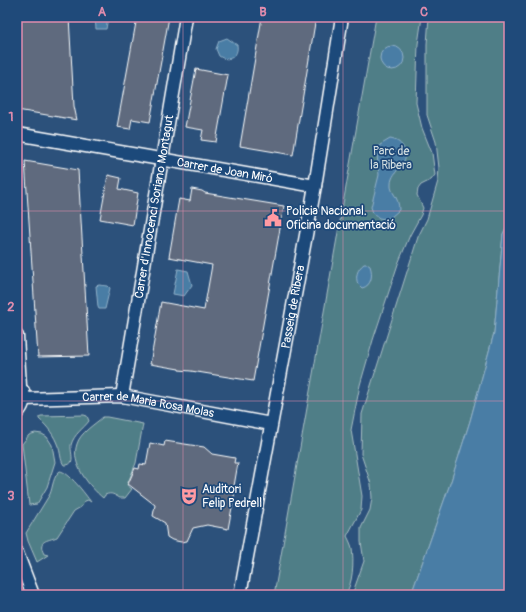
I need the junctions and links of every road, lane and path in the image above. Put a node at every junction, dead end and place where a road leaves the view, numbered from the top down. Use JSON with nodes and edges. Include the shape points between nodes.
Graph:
{"nodes":[{"id":1,"x":186,"y":17,"type":"edge"},
{"id":2,"x":342,"y":17,"type":"edge"},
{"id":3,"x":17,"y":134,"type":"edge"},
{"id":4,"x":162,"y":159,"type":"junction"},
{"id":5,"x":315,"y":186,"type":"junction"},
{"id":6,"x":17,"y":336,"type":"edge"},
{"id":7,"x":19,"y":384,"type":"edge"},
{"id":8,"x":122,"y":396,"type":"junction"},
{"id":9,"x":24,"y":398,"type":"junction"},
{"id":10,"x":17,"y":413,"type":"edge"},
{"id":11,"x":271,"y":424,"type":"junction"},
{"id":12,"x":17,"y":553,"type":"edge"},
{"id":13,"x":33,"y":595,"type":"edge"},
{"id":14,"x":240,"y":595,"type":"edge"}],
"edges":[{"from":1,"to":4,"type":"street","name":"Carrer d'Innocenci Soriano Montagut"},
{"from":2,"to":5,"type":"street","name":"Passeig de Ribera"},
{"from":3,"to":4,"type":"street","name":"Carrer de Joan Miró"},
{"from":4,"to":5,"type":"street","name":"Carrer de Joan Miró"},
{"from":4,"to":8,"type":"street","name":"Carrer d'Innocenci Soriano Montagut"},
{"from":5,"to":11,"type":"street","name":"Passeig de Ribera"},
{"from":6,"to":7,"type":"street"},
{"from":7,"to":9,"type":"street","via":[[24,392]]},
{"from":8,"to":9,"type":"street","name":"Carrer de Maria Rosa Molas"},
{"from":8,"to":11,"type":"street","name":"Carrer de Maria Rosa Molas"},
{"from":9,"to":10,"type":"street","via":[[23,405]]},
{"from":11,"to":14,"type":"street","name":"Passeig de Ribera"},
{"from":12,"to":13,"type":"street"}]}
